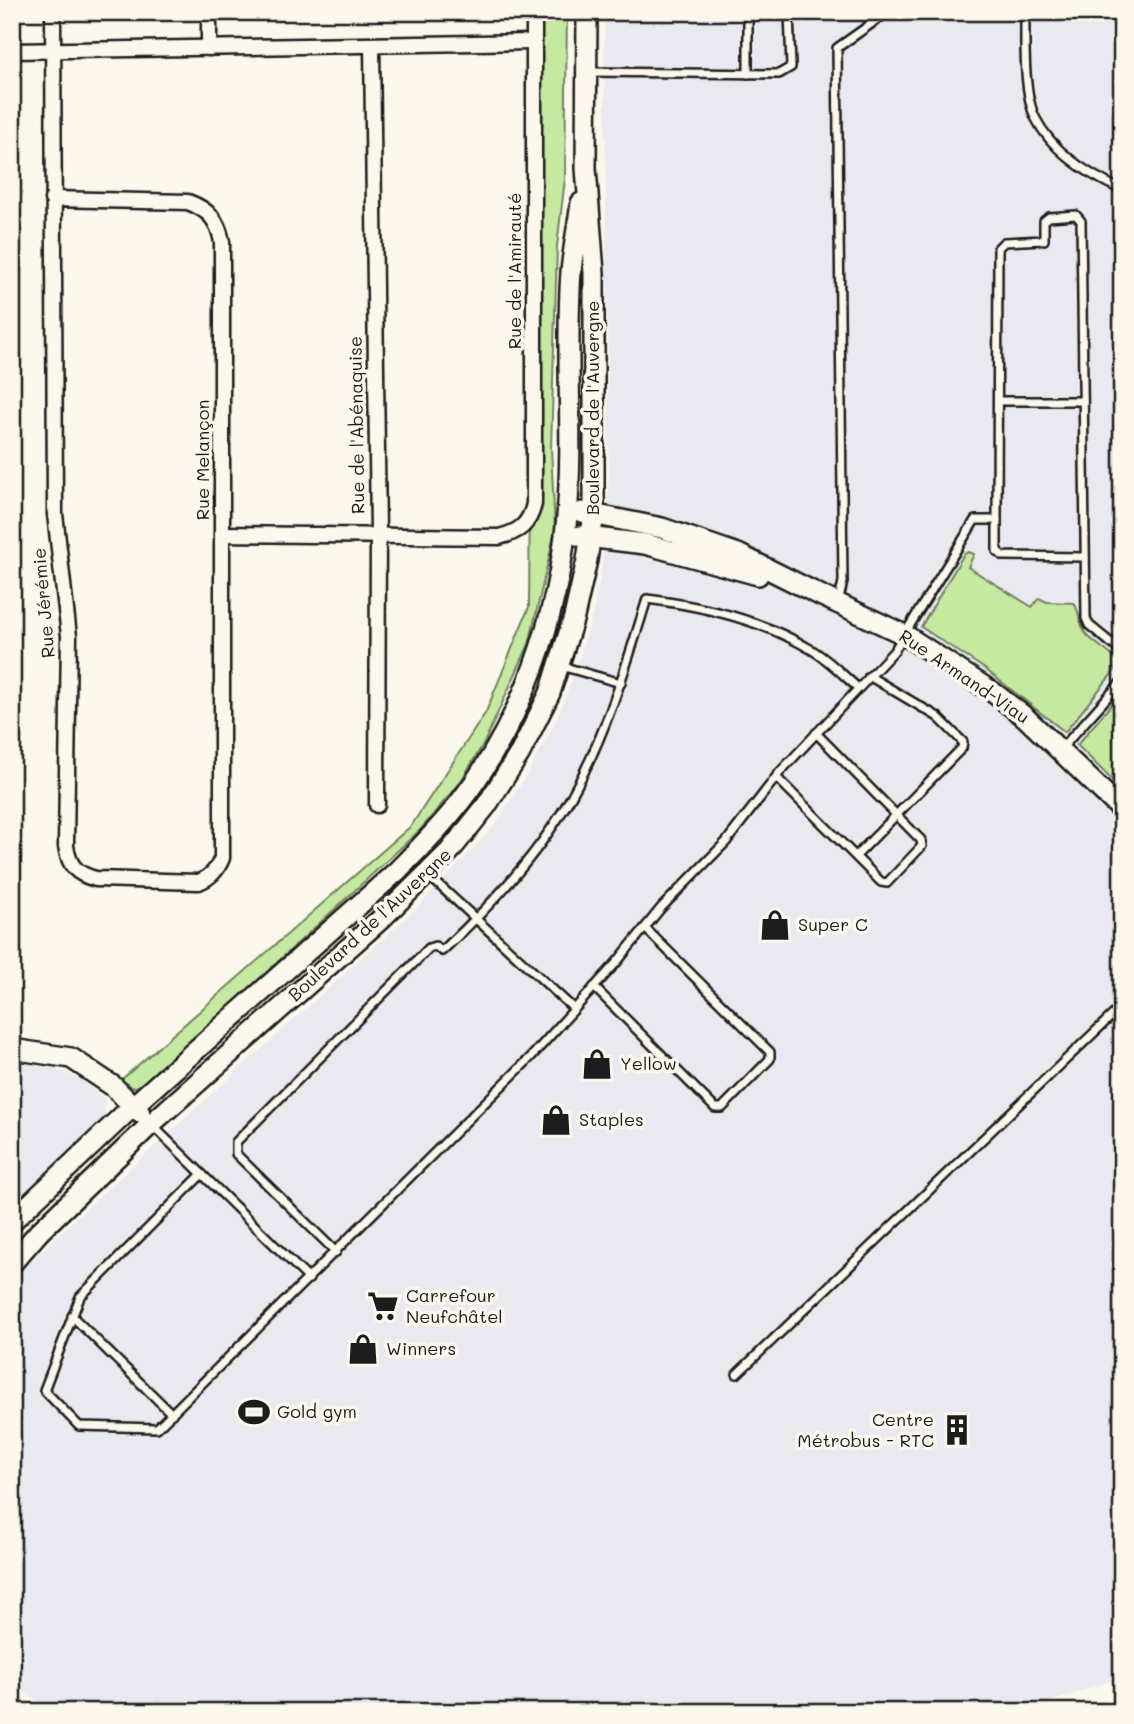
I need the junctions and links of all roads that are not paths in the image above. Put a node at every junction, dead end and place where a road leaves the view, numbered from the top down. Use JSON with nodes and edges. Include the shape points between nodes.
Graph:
{"nodes":[{"id":1,"x":53,"y":12,"type":"edge"},
{"id":2,"x":209,"y":12,"type":"edge"},
{"id":3,"x":534,"y":12,"type":"edge"},
{"id":4,"x":587,"y":12,"type":"edge"},
{"id":5,"x":748,"y":12,"type":"edge"},
{"id":6,"x":789,"y":12,"type":"edge"},
{"id":7,"x":888,"y":12,"type":"edge"},
{"id":8,"x":1025,"y":12,"type":"edge"},
{"id":9,"x":534,"y":42,"type":"junction"},
{"id":10,"x":372,"y":45,"type":"junction"},
{"id":11,"x":209,"y":47,"type":"junction"},
{"id":12,"x":52,"y":50,"type":"junction"},
{"id":13,"x":12,"y":51,"type":"edge"},
{"id":14,"x":587,"y":72,"type":"junction"},
{"id":15,"x":748,"y":74,"type":"junction"},
{"id":16,"x":586,"y":168,"type":"junction"},
{"id":17,"x":1122,"y":190,"type":"edge"},
{"id":18,"x":52,"y":199,"type":"junction"},
{"id":19,"x":998,"y":401,"type":"junction"},
{"id":20,"x":1083,"y":401,"type":"junction"},
{"id":21,"x":567,"y":509,"type":"junction"},
{"id":22,"x":594,"y":514,"type":"junction"},
{"id":23,"x":997,"y":520,"type":"junction"},
{"id":24,"x":222,"y":534,"type":"junction"},
{"id":25,"x":378,"y":534,"type":"junction"},
{"id":26,"x":564,"y":534,"type":"junction"},
{"id":27,"x":591,"y":537,"type":"junction"},
{"id":28,"x":1085,"y":557,"type":"junction"},
{"id":29,"x":830,"y":600,"type":"junction"},
{"id":30,"x":905,"y":635,"type":"junction"},
{"id":31,"x":1122,"y":653,"type":"edge"},
{"id":32,"x":560,"y":666,"type":"junction"},
{"id":33,"x":869,"y":676,"type":"junction"},
{"id":34,"x":1122,"y":681,"type":"edge"},
{"id":35,"x":621,"y":683,"type":"junction"},
{"id":36,"x":858,"y":688,"type":"junction"},
{"id":37,"x":816,"y":733,"type":"junction"},
{"id":38,"x":1061,"y":750,"type":"junction"},
{"id":39,"x":776,"y":777,"type":"junction"},
{"id":40,"x":377,"y":805,"type":"dead end"},
{"id":41,"x":1122,"y":810,"type":"edge"},
{"id":42,"x":897,"y":815,"type":"junction"},
{"id":43,"x":856,"y":856,"type":"junction"},
{"id":44,"x":217,"y":869,"type":"joint"},
{"id":45,"x":427,"y":874,"type":"junction"},
{"id":46,"x":477,"y":919,"type":"junction"},
{"id":47,"x":645,"y":928,"type":"junction"},
{"id":48,"x":594,"y":988,"type":"junction"},
{"id":49,"x":1122,"y":1006,"type":"edge"},
{"id":50,"x":574,"y":1009,"type":"junction"},
{"id":51,"x":12,"y":1049,"type":"edge"},
{"id":52,"x":133,"y":1106,"type":"junction"},
{"id":53,"x":151,"y":1124,"type":"junction"},
{"id":54,"x":202,"y":1174,"type":"junction"},
{"id":55,"x":12,"y":1221,"type":"edge"},
{"id":56,"x":336,"y":1252,"type":"junction"},
{"id":57,"x":12,"y":1263,"type":"edge"},
{"id":58,"x":309,"y":1279,"type":"junction"},
{"id":59,"x":72,"y":1316,"type":"junction"},
{"id":60,"x":737,"y":1374,"type":"dead end"},
{"id":61,"x":172,"y":1413,"type":"junction"}],
"edges":[{"from":1,"to":12,"type":"street","name":"Rue Jérémie"},
{"from":2,"to":11,"type":"street"},
{"from":3,"to":9,"type":"street","name":"Rue de l'Amirauté"},
{"from":4,"to":14,"type":"main road","name":"Boulevard de l'Auvergne"},
{"from":5,"to":15,"type":"lane"},
{"from":6,"to":15,"type":"lane","via":[[791,67],[779,74]]},
{"from":7,"to":29,"type":"lane","via":[[837,48],[843,582]]},
{"from":8,"to":17,"type":"lane","via":[[1026,75],[1035,118],[1060,150],[1091,175]]},
{"from":9,"to":10,"type":"street"},
{"from":9,"to":25,"type":"street","name":"Rue de l'Amirauté","via":[[531,516],[524,526],[499,537]]},
{"from":10,"to":11,"type":"street"},
{"from":10,"to":25,"type":"street","name":"Rue de l'Abénaquise"},
{"from":11,"to":12,"type":"street"},
{"from":12,"to":13,"type":"street"},
{"from":12,"to":18,"type":"street","name":"Rue Jérémie"},
{"from":14,"to":15,"type":"lane"},
{"from":14,"to":16,"type":"main road","name":"Boulevard de l'Auvergne"},
{"from":16,"to":21,"type":"main road","name":"Boulevard de l'Auvergne","via":[[571,271]]},
{"from":16,"to":22,"type":"main road","name":"Boulevard de l'Auvergne","via":[[594,273]]},
{"from":18,"to":24,"type":"street","name":"Rue Melançon","via":[[188,202],[202,207],[220,227]]},
{"from":18,"to":44,"type":"street","name":"Rue Jérémie","via":[[54,514],[69,636],[68,858],[73,869],[96,879],[199,882]]},
{"from":19,"to":20,"type":"lane"},
{"from":19,"to":20,"type":"lane","via":[[998,248],[1004,242],[1044,240],[1044,221],[1049,217],[1076,215],[1081,220]]},
{"from":19,"to":23,"type":"lane"},
{"from":20,"to":28,"type":"lane"},
{"from":21,"to":22,"type":"main road","name":"Rue Armand-Viau"},
{"from":21,"to":26,"type":"main road","name":"Boulevard de l'Auvergne"},
{"from":22,"to":27,"type":"main road","name":"Boulevard de l'Auvergne"},
{"from":22,"to":29,"type":"main road","name":"Rue Armand-Viau","via":[[662,528],[738,554]]},
{"from":23,"to":28,"type":"lane","via":[[997,551],[1003,556]]},
{"from":23,"to":30,"type":"lane","via":[[975,520]]},
{"from":24,"to":25,"type":"street"},
{"from":24,"to":44,"type":"street","name":"Rue Melançon","via":[[222,858]]},
{"from":25,"to":40,"type":"street","name":"Rue de l'Abénaquise"},
{"from":26,"to":27,"type":"main road","name":"Rue Armand-Viau"},
{"from":26,"to":52,"type":"main road","name":"Boulevard de l'Auvergne","via":[[548,620],[522,696],[461,801],[358,908]]},
{"from":27,"to":29,"type":"main road","name":"Rue Armand-Viau","via":[[645,544],[708,560]]},
{"from":27,"to":32,"type":"main road","name":"Boulevard de l'Auvergne"},
{"from":28,"to":31,"type":"lane","via":[[1086,618]]},
{"from":29,"to":30,"type":"main road","name":"Rue Armand-Viau"},
{"from":30,"to":33,"type":"lane"},
{"from":30,"to":38,"type":"main road","name":"Rue Armand-Viau","via":[[1009,704]]},
{"from":32,"to":35,"type":"lane"},
{"from":32,"to":45,"type":"main road","name":"Boulevard de l'Auvergne","via":[[520,753],[486,806]]},
{"from":33,"to":36,"type":"lane"},
{"from":33,"to":42,"type":"lane","via":[[938,717],[963,742]]},
{"from":34,"to":38,"type":"lane"},
{"from":35,"to":36,"type":"lane","via":[[647,599],[684,604],[771,630],[812,650]]},
{"from":35,"to":46,"type":"lane","via":[[570,797],[542,842]]},
{"from":36,"to":37,"type":"lane"},
{"from":37,"to":39,"type":"lane"},
{"from":37,"to":42,"type":"lane"},
{"from":38,"to":41,"type":"main road","name":"Rue Armand-Viau"},
{"from":39,"to":43,"type":"lane"},
{"from":39,"to":47,"type":"lane","via":[[726,842]]},
{"from":42,"to":43,"type":"lane"},
{"from":42,"to":43,"type":"lane","via":[[922,846],[887,883]]},
{"from":45,"to":46,"type":"lane"},
{"from":45,"to":53,"type":"main road","name":"Boulevard de l'Auvergne"},
{"from":46,"to":50,"type":"lane"},
{"from":46,"to":56,"type":"lane","via":[[442,951],[436,946],[429,948],[236,1142],[236,1154]]},
{"from":47,"to":48,"type":"lane"},
{"from":47,"to":48,"type":"lane","via":[[770,1052],[769,1059],[722,1108],[715,1108]]},
{"from":48,"to":50,"type":"lane"},
{"from":49,"to":60,"type":"lane"},
{"from":50,"to":56,"type":"lane"},
{"from":51,"to":52,"type":"main road","via":[[71,1058],[113,1086]]},
{"from":52,"to":53,"type":"main road"},
{"from":52,"to":55,"type":"main road","name":"Boulevard de l'Auvergne"},
{"from":53,"to":54,"type":"lane"},
{"from":53,"to":57,"type":"main road","name":"Boulevard de l'Auvergne"},
{"from":54,"to":58,"type":"lane"},
{"from":54,"to":59,"type":"lane","via":[[80,1297]]},
{"from":56,"to":58,"type":"lane"},
{"from":58,"to":61,"type":"lane"},
{"from":59,"to":61,"type":"lane"},
{"from":59,"to":61,"type":"lane","via":[[44,1390],[79,1426],[157,1428]]}]}
